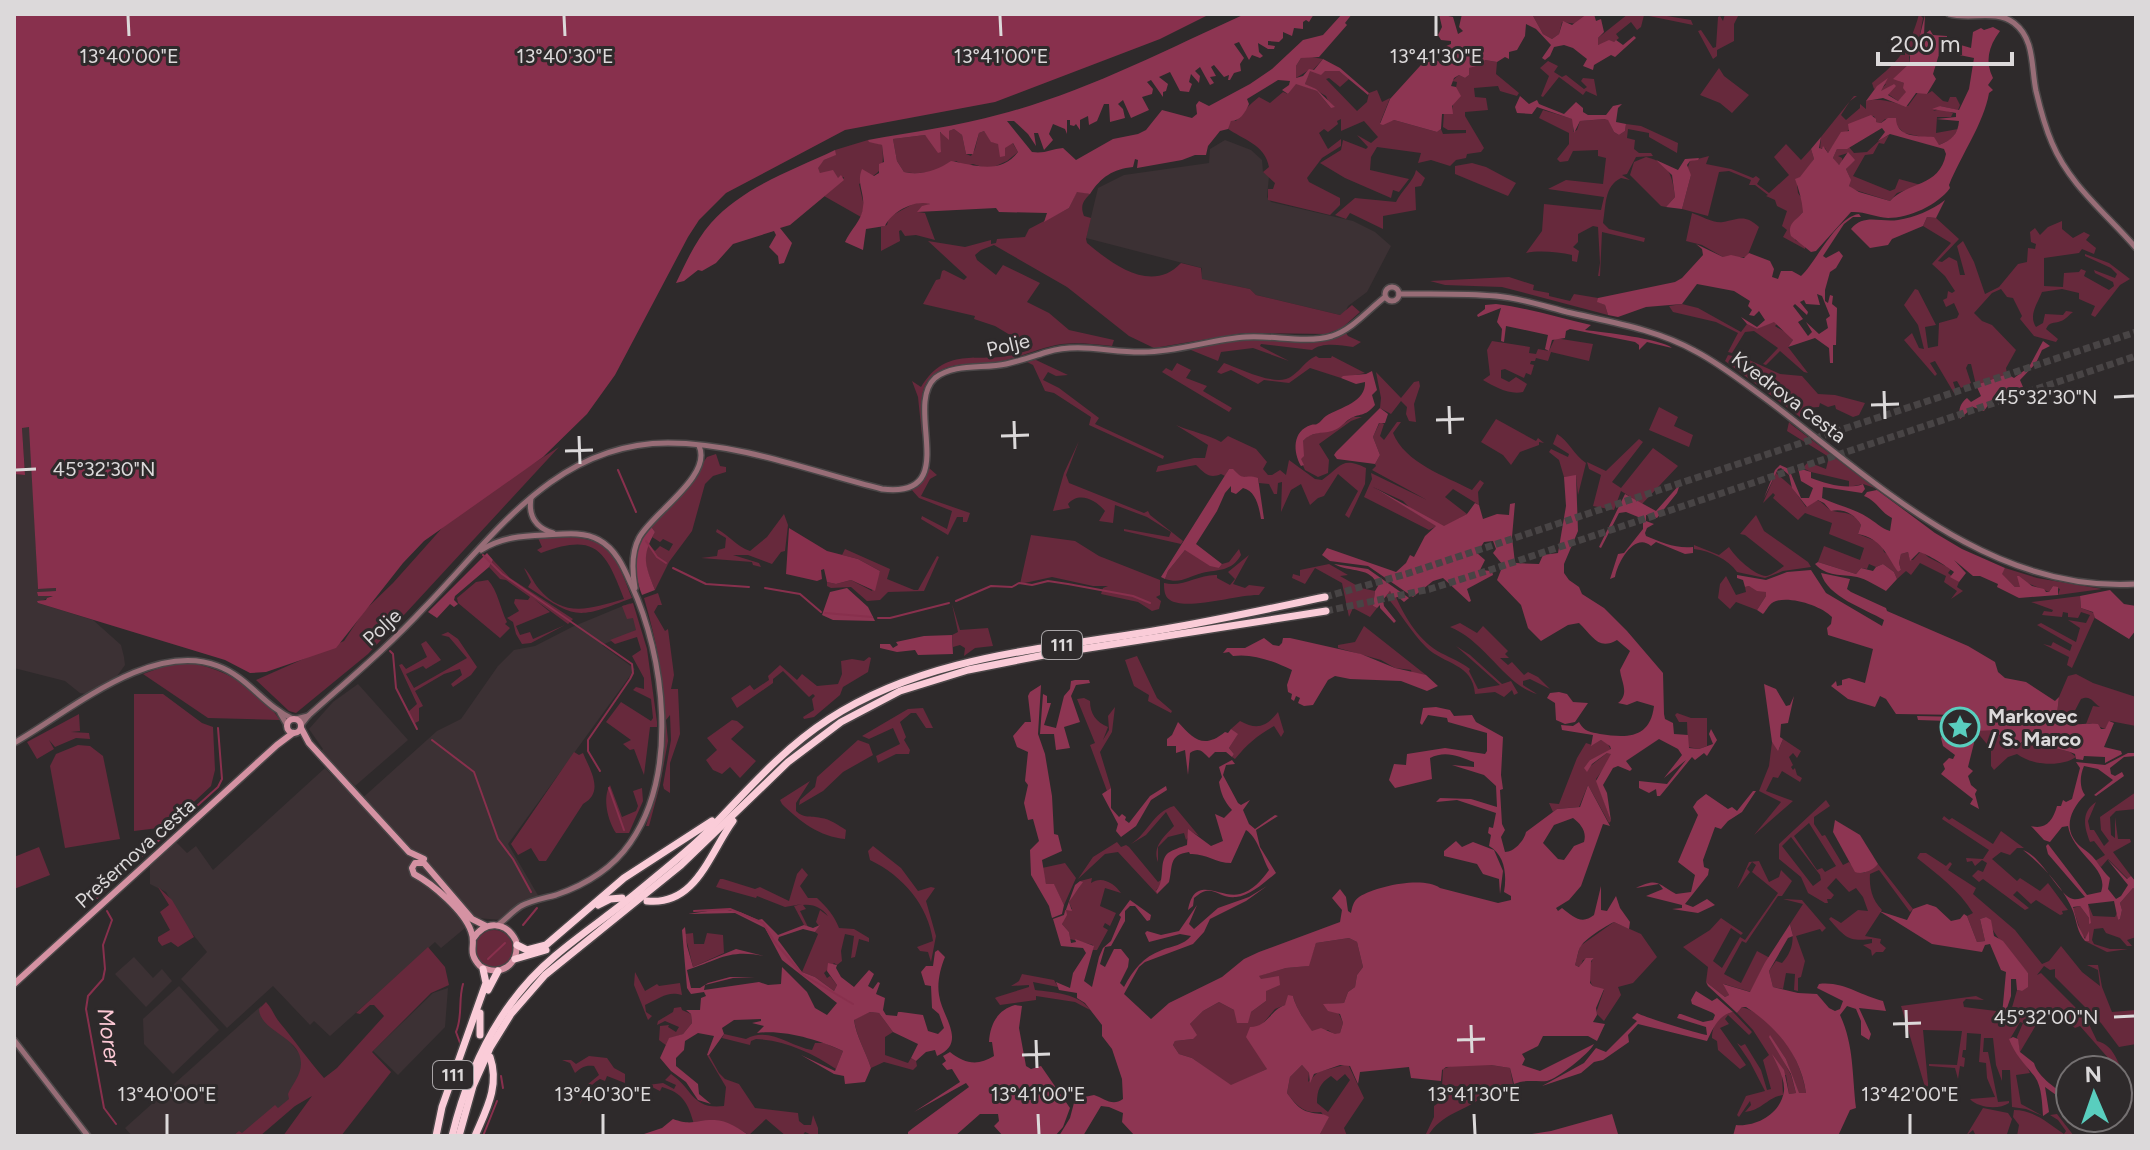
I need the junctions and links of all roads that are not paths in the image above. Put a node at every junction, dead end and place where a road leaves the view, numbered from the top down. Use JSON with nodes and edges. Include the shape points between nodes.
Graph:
{"nodes":[{"id":1,"x":1949,"y":14,"type":"edge"},
{"id":2,"x":2136,"y":248,"type":"edge"},
{"id":3,"x":1399,"y":294,"type":"junction"},
{"id":4,"x":1385,"y":297,"type":"junction"},
{"id":5,"x":698,"y":445,"type":"junction"},
{"id":6,"x":723,"y":449,"type":"junction"},
{"id":7,"x":700,"y":463,"type":"junction"},
{"id":8,"x":533,"y":494,"type":"junction"},
{"id":9,"x":562,"y":534,"type":"junction"},
{"id":10,"x":474,"y":555,"type":"junction"},
{"id":11,"x":2136,"y":584,"type":"edge"},
{"id":12,"x":637,"y":596,"type":"junction"},
{"id":13,"x":1325,"y":597,"type":"tunnel mouth"},
{"id":14,"x":1326,"y":611,"type":"tunnel mouth"},
{"id":15,"x":280,"y":712,"type":"junction"},
{"id":16,"x":287,"y":726,"type":"junction"},
{"id":17,"x":296,"y":726,"type":"junction"},
{"id":18,"x":14,"y":743,"type":"edge"},
{"id":19,"x":277,"y":745,"type":"junction"},
{"id":20,"x":749,"y":801,"type":"junction"},
{"id":21,"x":730,"y":807,"type":"junction"},
{"id":22,"x":409,"y":852,"type":"junction"},
{"id":23,"x":413,"y":865,"type":"junction"},
{"id":24,"x":429,"y":872,"type":"junction"},
{"id":25,"x":422,"y":878,"type":"junction"},
{"id":26,"x":622,"y":898,"type":"dead end"},
{"id":27,"x":647,"y":901,"type":"dead end"},
{"id":28,"x":510,"y":916,"type":"junction"},
{"id":29,"x":498,"y":925,"type":"junction"},
{"id":30,"x":486,"y":926,"type":"junction"},
{"id":31,"x":509,"y":930,"type":"junction"},
{"id":32,"x":473,"y":939,"type":"junction"},
{"id":33,"x":517,"y":945,"type":"junction"},
{"id":34,"x":515,"y":959,"type":"junction"},
{"id":35,"x":483,"y":969,"type":"junction"},
{"id":36,"x":498,"y":971,"type":"junction"},
{"id":37,"x":14,"y":984,"type":"edge"},
{"id":38,"x":480,"y":1035,"type":"dead end"},
{"id":39,"x":14,"y":1040,"type":"edge"},
{"id":40,"x":490,"y":1057,"type":"dead end"},
{"id":41,"x":88,"y":1136,"type":"edge"},
{"id":42,"x":436,"y":1136,"type":"edge"},
{"id":43,"x":452,"y":1136,"type":"edge"},
{"id":44,"x":459,"y":1136,"type":"edge"},
{"id":45,"x":475,"y":1136,"type":"edge"}],
"edges":[{"from":1,"to":2,"type":"street","via":[[1996,16],[2022,30],[2053,146],[2078,186]]},
{"from":3,"to":4,"type":"street","via":[[1394,300]]},
{"from":3,"to":4,"type":"street","via":[[1390,287]]},
{"from":3,"to":11,"type":"street","name":"Kvedrova cesta","via":[[1513,298],[1671,340],[1720,366],[1918,515],[1975,548],[2046,576]]},
{"from":4,"to":6,"type":"street","name":"Polje","via":[[1347,329],[1324,338],[1245,337],[1144,352],[1068,347],[1008,364],[945,372],[930,384],[924,400],[926,468],[903,489],[882,489]]},
{"from":5,"to":6,"type":"street","name":"Polje"},
{"from":5,"to":7,"type":"street"},
{"from":5,"to":8,"type":"street","name":"Polje","via":[[626,448],[578,464]]},
{"from":6,"to":7,"type":"street","via":[[707,454]]},
{"from":7,"to":12,"type":"street","via":[[683,490],[639,537],[633,567]]},
{"from":8,"to":9,"type":"street","via":[[534,520],[545,530]]},
{"from":8,"to":10,"type":"street","name":"Polje"},
{"from":9,"to":10,"type":"street","via":[[511,537]]},
{"from":9,"to":12,"type":"street","via":[[589,536],[607,545]]},
{"from":10,"to":17,"type":"street","name":"Polje","via":[[423,610]]},
{"from":12,"to":28,"type":"street","via":[[653,648],[661,706],[659,759],[648,809],[631,842],[605,869],[574,888],[523,905]]},
{"from":13,"to":21,"type":"highway","number":"111","via":[[1166,629],[1005,653],[928,673],[831,718],[779,757]]},
{"from":14,"to":20,"type":"highway","number":"111","via":[[1044,655],[900,691],[805,747]]},
{"from":15,"to":16,"type":"street"},
{"from":15,"to":17,"type":"street"},
{"from":15,"to":18,"type":"street","via":[[218,666],[166,661],[132,673]]},
{"from":16,"to":17,"type":"main road"},
{"from":16,"to":19,"type":"main road","name":"Prešernova cesta"},
{"from":17,"to":19,"type":"main road","name":"Prešernova cesta"},
{"from":17,"to":22,"type":"main road"},
{"from":19,"to":37,"type":"main road","name":"Prešernova cesta"},
{"from":20,"to":27,"type":"highway","via":[[690,888],[672,899]]},
{"from":20,"to":44,"type":"highway","number":"111","via":[[526,995],[490,1048]]},
{"from":21,"to":33,"type":"highway","via":[[624,878],[546,945],[527,950]]},
{"from":21,"to":43,"type":"highway","number":"111","via":[[637,892],[556,955],[516,996],[476,1062]]},
{"from":22,"to":23,"type":"main road"},
{"from":22,"to":24,"type":"main road","via":[[429,863]]},
{"from":23,"to":24,"type":"main road","via":[[422,862]]},
{"from":23,"to":25,"type":"main road"},
{"from":24,"to":25,"type":"main road"},
{"from":24,"to":30,"type":"main road","via":[[472,919]]},
{"from":25,"to":32,"type":"main road","via":[[456,911]]},
{"from":26,"to":34,"type":"highway","via":[[598,905],[544,951]]},
{"from":28,"to":29,"type":"street"},
{"from":28,"to":31,"type":"street"},
{"from":29,"to":30,"type":"main road"},
{"from":29,"to":31,"type":"main road"},
{"from":30,"to":32,"type":"main road"},
{"from":31,"to":33,"type":"main road"},
{"from":32,"to":35,"type":"main road","number":"111","via":[[472,957]]},
{"from":33,"to":34,"type":"main road"},
{"from":34,"to":36,"type":"main road"},
{"from":35,"to":36,"type":"main road"},
{"from":35,"to":42,"type":"highway","number":"111","via":[[486,983]]},
{"from":36,"to":38,"type":"highway","number":"111","via":[[480,1012]]},
{"from":39,"to":41,"type":"street"},
{"from":40,"to":45,"type":"highway","number":"111","via":[[493,1094]]}]}
